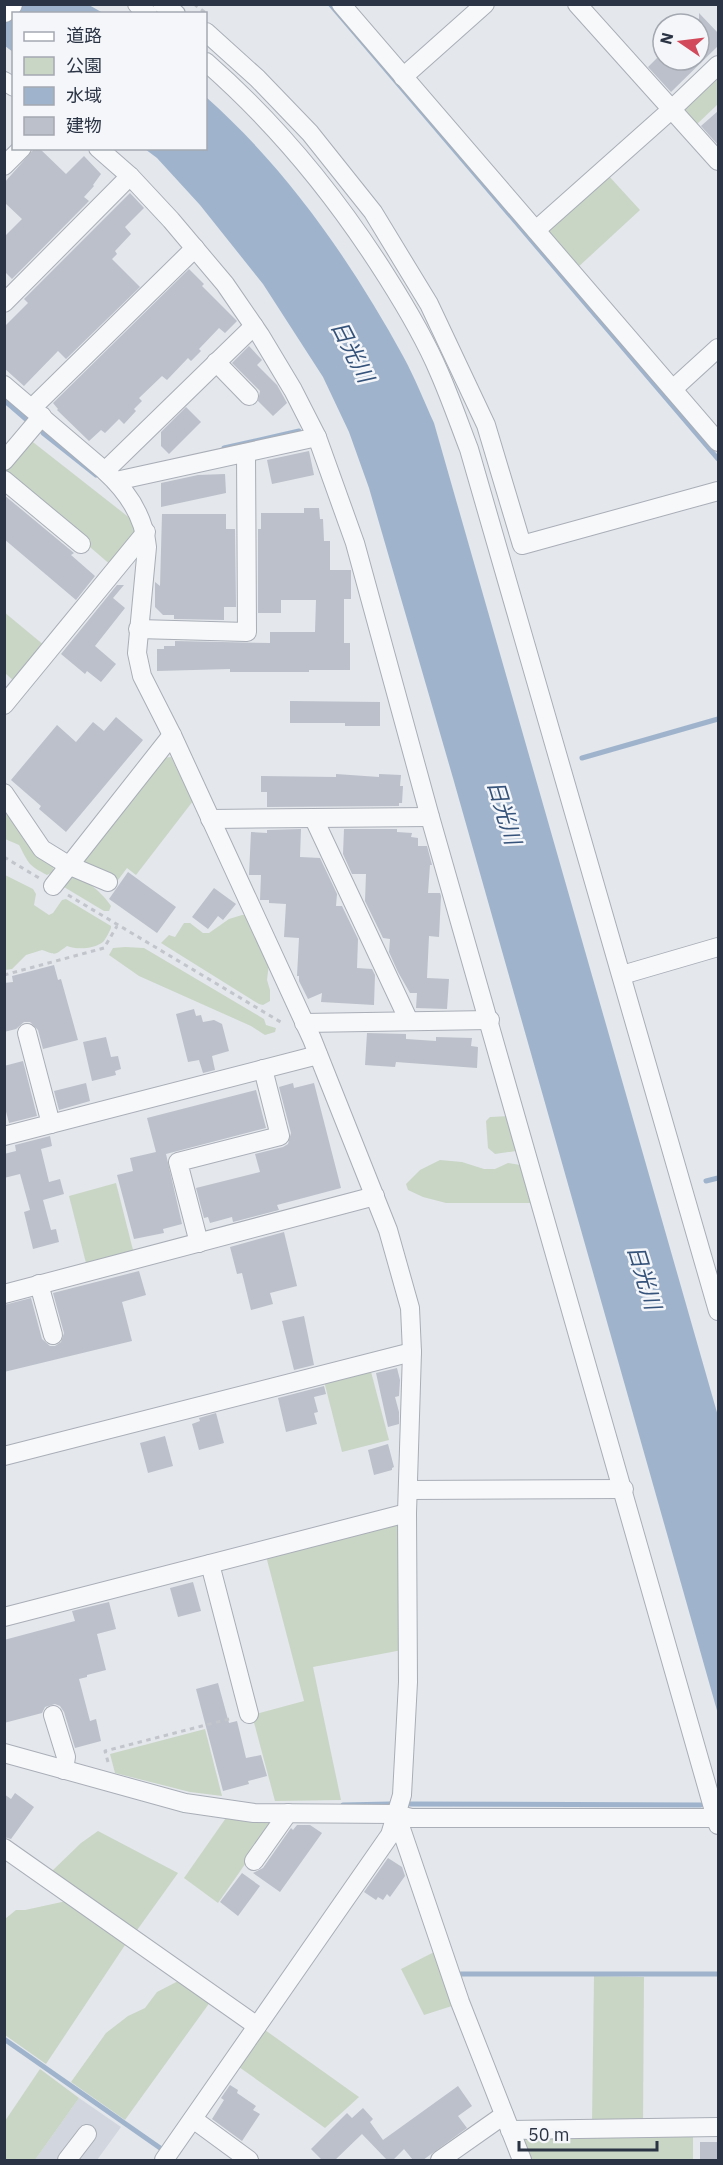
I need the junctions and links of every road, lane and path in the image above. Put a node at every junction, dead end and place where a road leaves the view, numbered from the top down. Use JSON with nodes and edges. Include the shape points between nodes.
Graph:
{"nodes":[{"id":1,"x":10,"y":4,"type":"edge"},
{"id":2,"x":341,"y":4,"type":"edge"},
{"id":3,"x":485,"y":4,"type":"edge"},
{"id":4,"x":577,"y":4,"type":"edge"},
{"id":5,"x":4,"y":10,"type":"edge"},
{"id":6,"x":207,"y":33,"type":"edge"},
{"id":7,"x":207,"y":63,"type":"edge"},
{"id":8,"x":718,"y":66,"type":"edge"},
{"id":9,"x":403,"y":77,"type":"junction"},
{"id":10,"x":672,"y":110,"type":"junction"},
{"id":11,"x":20,"y":150,"type":"edge"},
{"id":12,"x":100,"y":150,"type":"edge"},
{"id":13,"x":718,"y":161,"type":"edge"},
{"id":14,"x":4,"y":166,"type":"edge"},
{"id":15,"x":130,"y":176,"type":"junction"},
{"id":16,"x":536,"y":230,"type":"junction"},
{"id":17,"x":195,"y":248,"type":"junction"},
{"id":18,"x":4,"y":303,"type":"edge"},
{"id":19,"x":254,"y":326,"type":"junction"},
{"id":20,"x":718,"y":348,"type":"edge"},
{"id":21,"x":216,"y":362,"type":"junction"},
{"id":22,"x":4,"y":385,"type":"edge"},
{"id":23,"x":673,"y":389,"type":"junction"},
{"id":24,"x":249,"y":396,"type":"dead end"},
{"id":25,"x":37,"y":412,"type":"junction"},
{"id":26,"x":317,"y":437,"type":"junction"},
{"id":27,"x":718,"y":442,"type":"edge"},
{"id":28,"x":246,"y":453,"type":"junction"},
{"id":29,"x":4,"y":461,"type":"edge"},
{"id":30,"x":111,"y":476,"type":"junction"},
{"id":31,"x":4,"y":480,"type":"edge"},
{"id":32,"x":718,"y":491,"type":"edge"},
{"id":33,"x":146,"y":532,"type":"junction"},
{"id":34,"x":81,"y":544,"type":"dead end"},
{"id":35,"x":138,"y":629,"type":"junction"},
{"id":36,"x":4,"y":705,"type":"edge"},
{"id":37,"x":172,"y":735,"type":"junction"},
{"id":38,"x":4,"y":793,"type":"edge"},
{"id":39,"x":430,"y":817,"type":"junction"},
{"id":40,"x":210,"y":819,"type":"junction"},
{"id":41,"x":314,"y":819,"type":"junction"},
{"id":42,"x":4,"y":857,"type":"edge"},
{"id":43,"x":68,"y":866,"type":"junction"},
{"id":44,"x":108,"y":882,"type":"dead end"},
{"id":45,"x":52,"y":886,"type":"junction"},
{"id":46,"x":117,"y":926,"type":"junction"},
{"id":47,"x":718,"y":947,"type":"edge"},
{"id":48,"x":4,"y":975,"type":"edge"},
{"id":49,"x":622,"y":975,"type":"junction"},
{"id":50,"x":490,"y":1020,"type":"junction"},
{"id":51,"x":409,"y":1021,"type":"junction"},
{"id":52,"x":27,"y":1033,"type":"dead end"},
{"id":53,"x":311,"y":1039,"type":"junction"},
{"id":54,"x":263,"y":1070,"type":"junction"},
{"id":55,"x":51,"y":1124,"type":"junction"},
{"id":56,"x":4,"y":1136,"type":"edge"},
{"id":57,"x":375,"y":1197,"type":"junction"},
{"id":58,"x":199,"y":1243,"type":"junction"},
{"id":59,"x":39,"y":1284,"type":"junction"},
{"id":60,"x":4,"y":1293,"type":"edge"},
{"id":61,"x":718,"y":1311,"type":"edge"},
{"id":62,"x":53,"y":1335,"type":"dead end"},
{"id":63,"x":412,"y":1352,"type":"junction"},
{"id":64,"x":4,"y":1456,"type":"edge"},
{"id":65,"x":624,"y":1489,"type":"junction"},
{"id":66,"x":408,"y":1490,"type":"junction"},
{"id":67,"x":407,"y":1513,"type":"junction"},
{"id":68,"x":210,"y":1564,"type":"junction"},
{"id":69,"x":4,"y":1617,"type":"edge"},
{"id":70,"x":249,"y":1714,"type":"joint"},
{"id":71,"x":54,"y":1715,"type":"dead end"},
{"id":72,"x":4,"y":1753,"type":"edge"},
{"id":73,"x":64,"y":1770,"type":"junction"},
{"id":74,"x":113,"y":1784,"type":"junction"},
{"id":75,"x":288,"y":1813,"type":"junction"},
{"id":76,"x":396,"y":1814,"type":"junction"},
{"id":77,"x":717,"y":1822,"type":"edge"},
{"id":78,"x":4,"y":1848,"type":"edge"},
{"id":79,"x":254,"y":1860,"type":"dead end"},
{"id":80,"x":257,"y":2026,"type":"junction"},
{"id":81,"x":193,"y":2119,"type":"junction"},
{"id":82,"x":507,"y":2122,"type":"junction"},
{"id":83,"x":718,"y":2127,"type":"edge"},
{"id":84,"x":87,"y":2134,"type":"dead end"},
{"id":85,"x":67,"y":2160,"type":"edge"},
{"id":86,"x":164,"y":2160,"type":"edge"},
{"id":87,"x":249,"y":2160,"type":"edge"},
{"id":88,"x":440,"y":2160,"type":"edge"},
{"id":89,"x":522,"y":2160,"type":"edge"}],
"edges":[{"from":1,"to":5,"type":"main road"},
{"from":2,"to":9,"type":"street"},
{"from":3,"to":9,"type":"street"},
{"from":4,"to":10,"type":"street"},
{"from":6,"to":32,"type":"street","via":[[310,133],[380,223],[429,304],[486,424],[522,545]]},
{"from":7,"to":49,"type":"street","via":[[293,147],[338,204],[407,309],[439,371],[469,449]]},
{"from":8,"to":10,"type":"street"},
{"from":9,"to":16,"type":"street"},
{"from":10,"to":13,"type":"street"},
{"from":10,"to":16,"type":"street"},
{"from":11,"to":14,"type":"street"},
{"from":12,"to":15,"type":"street"},
{"from":15,"to":17,"type":"street"},
{"from":15,"to":18,"type":"street"},
{"from":16,"to":23,"type":"street"},
{"from":17,"to":19,"type":"street"},
{"from":17,"to":25,"type":"street"},
{"from":19,"to":21,"type":"street"},
{"from":19,"to":26,"type":"street"},
{"from":20,"to":23,"type":"street"},
{"from":21,"to":24,"type":"street"},
{"from":21,"to":30,"type":"street"},
{"from":22,"to":25,"type":"street"},
{"from":23,"to":27,"type":"street"},
{"from":25,"to":29,"type":"street"},
{"from":25,"to":30,"type":"street"},
{"from":26,"to":28,"type":"street"},
{"from":26,"to":39,"type":"street","via":[[355,543]]},
{"from":28,"to":30,"type":"street"},
{"from":28,"to":35,"type":"street","via":[[247,632]]},
{"from":30,"to":33,"type":"street","via":[[137,509]]},
{"from":31,"to":34,"type":"street"},
{"from":33,"to":35,"type":"street"},
{"from":33,"to":36,"type":"street"},
{"from":35,"to":37,"type":"street","via":[[137,653],[142,676]]},
{"from":37,"to":40,"type":"street"},
{"from":37,"to":43,"type":"street"},
{"from":38,"to":43,"type":"street","via":[[42,849]]},
{"from":39,"to":41,"type":"street"},
{"from":39,"to":50,"type":"street"},
{"from":40,"to":41,"type":"street"},
{"from":40,"to":53,"type":"street"},
{"from":41,"to":51,"type":"street"},
{"from":42,"to":45,"type":"path"},
{"from":43,"to":44,"type":"street"},
{"from":43,"to":45,"type":"street"},
{"from":45,"to":46,"type":"path"},
{"from":46,"to":48,"type":"path","via":[[104,948]]},
{"from":46,"to":53,"type":"path"},
{"from":47,"to":49,"type":"street"},
{"from":49,"to":61,"type":"street"},
{"from":50,"to":51,"type":"street"},
{"from":50,"to":65,"type":"street"},
{"from":51,"to":53,"type":"street"},
{"from":52,"to":55,"type":"street"},
{"from":53,"to":54,"type":"street"},
{"from":53,"to":57,"type":"street"},
{"from":54,"to":55,"type":"street"},
{"from":54,"to":58,"type":"street","via":[[280,1136],[178,1162]]},
{"from":55,"to":56,"type":"street"},
{"from":57,"to":58,"type":"street"},
{"from":57,"to":63,"type":"street","via":[[411,1308]]},
{"from":58,"to":59,"type":"street"},
{"from":59,"to":60,"type":"street"},
{"from":59,"to":62,"type":"street"},
{"from":63,"to":64,"type":"street"},
{"from":63,"to":66,"type":"street"},
{"from":65,"to":66,"type":"street"},
{"from":65,"to":77,"type":"street"},
{"from":66,"to":67,"type":"street"},
{"from":67,"to":68,"type":"street"},
{"from":67,"to":76,"type":"street","via":[[408,1682],[402,1795]]},
{"from":68,"to":69,"type":"street"},
{"from":68,"to":70,"type":"street"},
{"from":70,"to":74,"type":"path","via":[[105,1751]]},
{"from":71,"to":73,"type":"street","via":[[66,1757]]},
{"from":72,"to":73,"type":"street"},
{"from":73,"to":74,"type":"street"},
{"from":74,"to":75,"type":"street","via":[[184,1803],[254,1813]]},
{"from":75,"to":76,"type":"street"},
{"from":75,"to":79,"type":"street"},
{"from":76,"to":77,"type":"street","via":[[411,1818]]},
{"from":76,"to":80,"type":"street","via":[[390,1835]]},
{"from":76,"to":82,"type":"street","via":[[448,1970]]},
{"from":78,"to":80,"type":"street"},
{"from":80,"to":81,"type":"street"},
{"from":81,"to":86,"type":"street"},
{"from":81,"to":87,"type":"street"},
{"from":82,"to":83,"type":"street"},
{"from":82,"to":88,"type":"street"},
{"from":82,"to":89,"type":"street"},
{"from":84,"to":85,"type":"street"}]}
